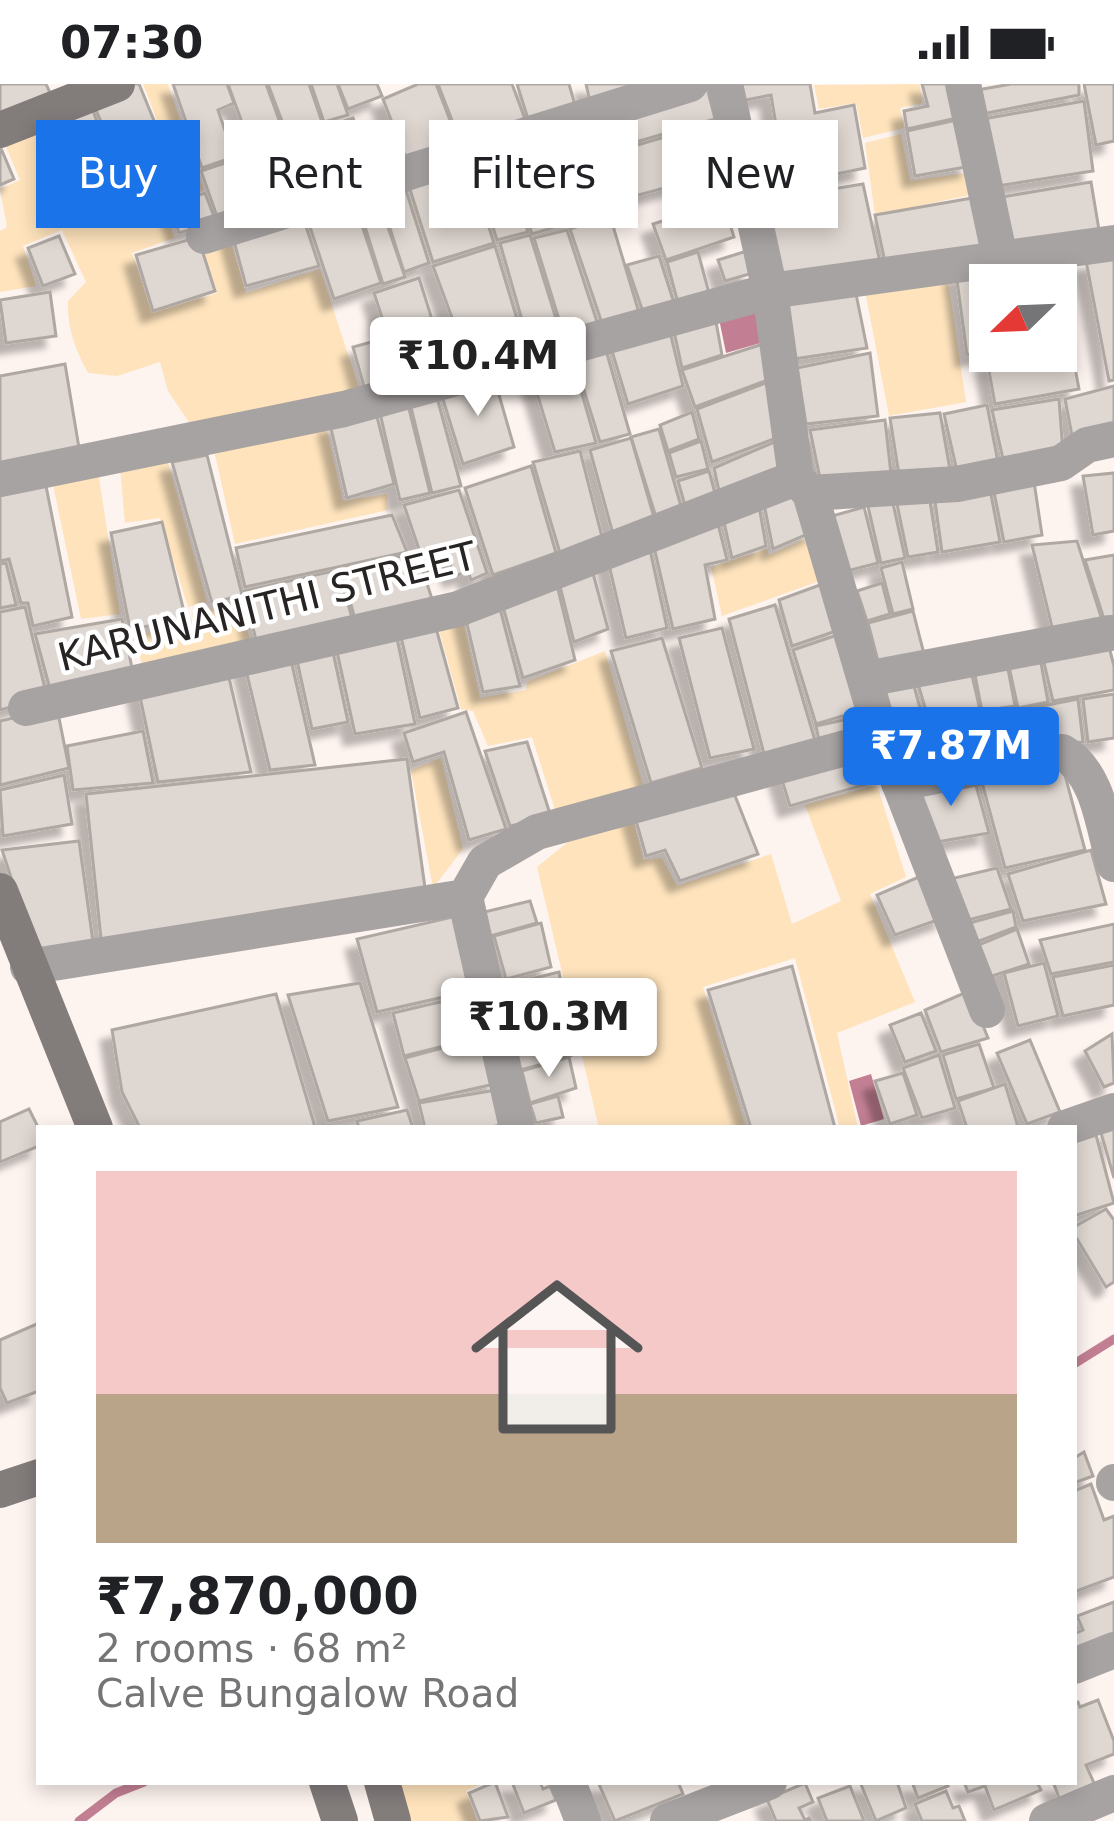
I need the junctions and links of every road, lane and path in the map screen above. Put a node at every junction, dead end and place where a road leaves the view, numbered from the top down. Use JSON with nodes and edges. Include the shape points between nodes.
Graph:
{"nodes":[{"id":1,"x":117,"y":84,"type":"edge"},
{"id":2,"x":690,"y":84,"type":"edge"},
{"id":3,"x":725,"y":84,"type":"edge"},
{"id":4,"x":972,"y":86,"type":"edge"},
{"id":5,"x":0,"y":130,"type":"edge"},
{"id":6,"x":204,"y":236,"type":"dead end"},
{"id":7,"x":1114,"y":243,"type":"edge"},
{"id":8,"x":1000,"y":258,"type":"junction"},
{"id":9,"x":770,"y":291,"type":"junction"},
{"id":10,"x":1114,"y":439,"type":"edge"},
{"id":11,"x":0,"y":479,"type":"edge"},
{"id":12,"x":803,"y":486,"type":"junction"},
{"id":13,"x":1110,"y":633,"type":"dead end"},
{"id":14,"x":866,"y":679,"type":"junction"},
{"id":15,"x":26,"y":708,"type":"dead end"},
{"id":16,"x":882,"y":738,"type":"junction"},
{"id":17,"x":899,"y":783,"type":"junction"},
{"id":18,"x":1114,"y":864,"type":"edge"},
{"id":19,"x":0,"y":891,"type":"edge"},
{"id":20,"x":465,"y":897,"type":"junction"},
{"id":21,"x":28,"y":967,"type":"junction"},
{"id":22,"x":987,"y":1010,"type":"dead end"},
{"id":23,"x":1114,"y":1112,"type":"edge"},
{"id":24,"x":94,"y":1125,"type":"edge"},
{"id":25,"x":516,"y":1125,"type":"edge"},
{"id":26,"x":1074,"y":1125,"type":"edge"},
{"id":27,"x":36,"y":1478,"type":"edge"},
{"id":28,"x":0,"y":1490,"type":"edge"},
{"id":29,"x":1114,"y":1650,"type":"edge"},
{"id":30,"x":1077,"y":1665,"type":"edge"},
{"id":31,"x":383,"y":1785,"type":"edge"},
{"id":32,"x":569,"y":1785,"type":"edge"},
{"id":33,"x":761,"y":1785,"type":"edge"},
{"id":34,"x":1114,"y":1793,"type":"edge"},
{"id":35,"x":393,"y":1821,"type":"edge"},
{"id":36,"x":583,"y":1821,"type":"edge"},
{"id":37,"x":668,"y":1821,"type":"edge"},
{"id":38,"x":1047,"y":1821,"type":"edge"}],
"edges":[{"from":1,"to":5,"type":"main road"},
{"from":2,"to":6,"type":"street"},
{"from":3,"to":9,"type":"street"},
{"from":4,"to":8,"type":"street"},
{"from":7,"to":8,"type":"street"},
{"from":8,"to":9,"type":"street"},
{"from":9,"to":11,"type":"street","via":[[344,409]]},
{"from":9,"to":12,"type":"street"},
{"from":10,"to":12,"type":"street","name":"KARUNANITHI STREET","via":[[1061,463],[958,484]]},
{"from":12,"to":14,"type":"street"},
{"from":12,"to":15,"type":"street","name":"KARUNANITHI STREET","via":[[458,609]]},
{"from":13,"to":14,"type":"street"},
{"from":14,"to":16,"type":"street"},
{"from":16,"to":17,"type":"street"},
{"from":16,"to":20,"type":"street","via":[[537,832],[485,862]]},
{"from":17,"to":18,"type":"street","via":[[1062,752],[1078,761],[1092,786]]},
{"from":17,"to":22,"type":"street"},
{"from":19,"to":21,"type":"main road"},
{"from":20,"to":21,"type":"street"},
{"from":20,"to":25,"type":"street"},
{"from":21,"to":24,"type":"main road"},
{"from":23,"to":26,"type":"street"},
{"from":27,"to":28,"type":"main road"},
{"from":29,"to":30,"type":"street"},
{"from":31,"to":35,"type":"main road"},
{"from":32,"to":36,"type":"street"},
{"from":33,"to":37,"type":"street"},
{"from":34,"to":38,"type":"street"}]}
